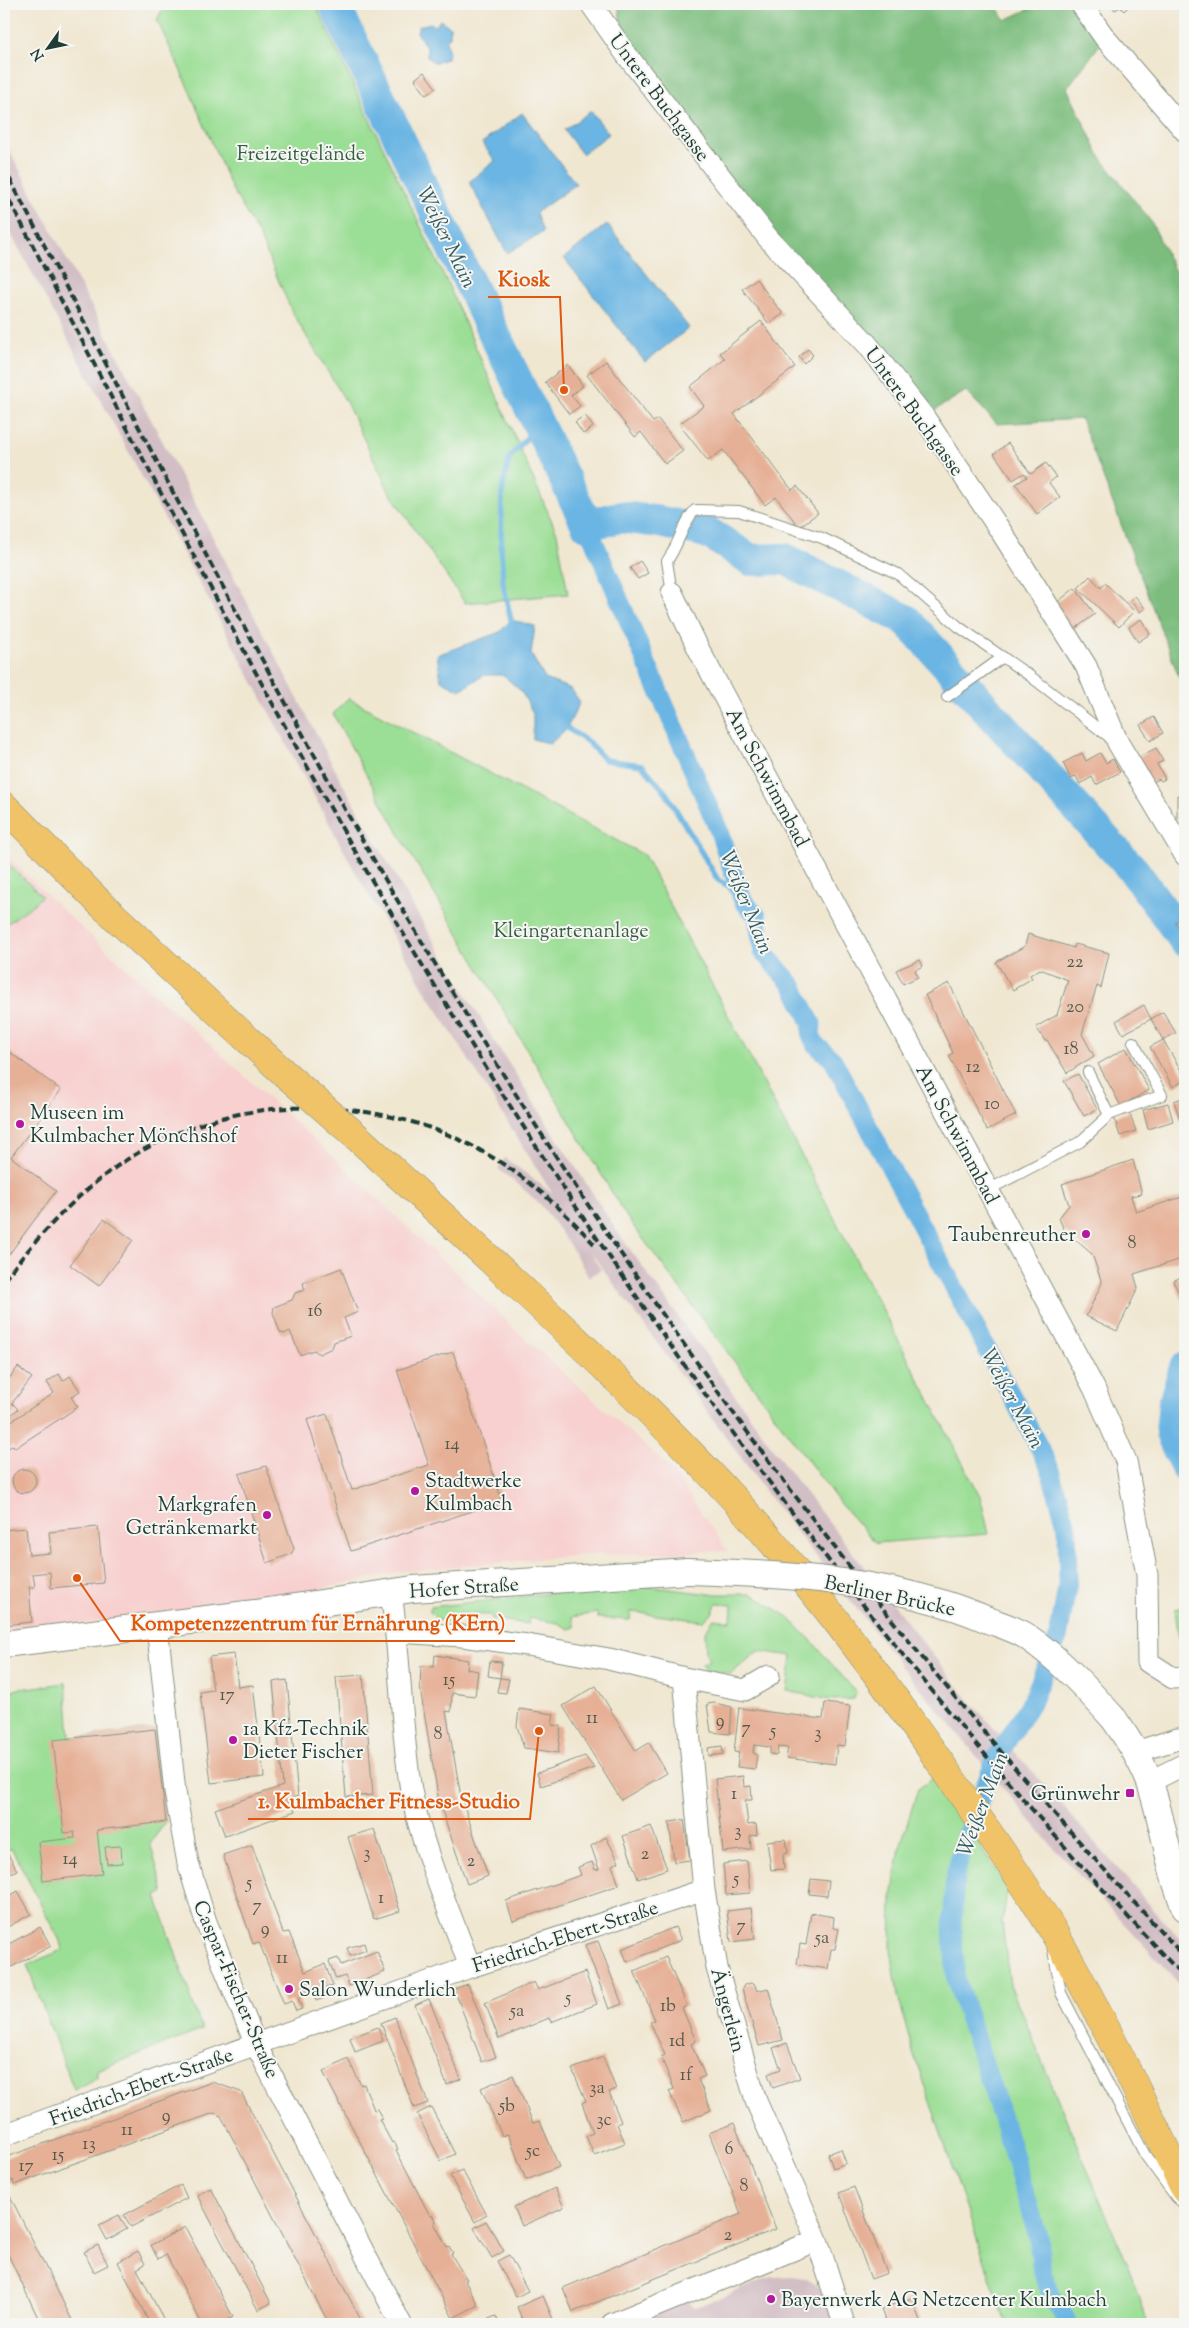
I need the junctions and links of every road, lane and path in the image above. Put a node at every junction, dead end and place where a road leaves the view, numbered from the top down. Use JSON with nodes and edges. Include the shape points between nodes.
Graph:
{"nodes":[{"id":1,"x":591,"y":4,"type":"edge"},
{"id":2,"x":1081,"y":4,"type":"edge"},
{"id":3,"x":1185,"y":131,"type":"edge"},
{"id":4,"x":672,"y":593,"type":"joint"},
{"id":5,"x":1003,"y":657,"type":"junction"},
{"id":6,"x":947,"y":697,"type":"dead end"},
{"id":7,"x":1118,"y":744,"type":"junction"},
{"id":8,"x":4,"y":806,"type":"edge"},
{"id":9,"x":1185,"y":855,"type":"edge"},
{"id":10,"x":1133,"y":1042,"type":"dead end"},
{"id":11,"x":1088,"y":1072,"type":"dead end"},
{"id":12,"x":1109,"y":1115,"type":"junction"},
{"id":13,"x":988,"y":1190,"type":"junction"},
{"id":14,"x":688,"y":1571,"type":"joint"},
{"id":15,"x":391,"y":1593,"type":"junction"},
{"id":16,"x":157,"y":1626,"type":"junction"},
{"id":17,"x":397,"y":1632,"type":"junction"},
{"id":18,"x":4,"y":1644,"type":"edge"},
{"id":19,"x":769,"y":1676,"type":"dead end"},
{"id":20,"x":684,"y":1678,"type":"junction"},
{"id":21,"x":1185,"y":1678,"type":"edge"},
{"id":22,"x":1185,"y":1739,"type":"edge"},
{"id":23,"x":1136,"y":1752,"type":"junction"},
{"id":24,"x":1185,"y":1764,"type":"edge"},
{"id":25,"x":1149,"y":1782,"type":"junction"},
{"id":26,"x":704,"y":1890,"type":"junction"},
{"id":27,"x":1185,"y":1908,"type":"edge"},
{"id":28,"x":1048,"y":1922,"type":"junction"},
{"id":29,"x":470,"y":1967,"type":"junction"},
{"id":30,"x":256,"y":2045,"type":"junction"},
{"id":31,"x":4,"y":2135,"type":"edge"},
{"id":32,"x":1185,"y":2190,"type":"edge"},
{"id":33,"x":1185,"y":2204,"type":"edge"},
{"id":34,"x":817,"y":2240,"type":"junction"},
{"id":35,"x":401,"y":2324,"type":"edge"},
{"id":36,"x":612,"y":2324,"type":"edge"},
{"id":37,"x":844,"y":2324,"type":"edge"}],
"edges":[{"from":1,"to":7,"type":"street","name":"Untere Buchgasse","via":[[768,238],[866,344],[924,417],[1086,666]]},
{"from":2,"to":3,"type":"street","via":[[1105,38]]},
{"from":4,"to":5,"type":"lane","via":[[667,561],[688,518],[695,510],[739,511],[822,538],[898,574],[958,627]]},
{"from":4,"to":13,"type":"street","name":"Am Schwimmbad"},
{"from":5,"to":6,"type":"lane"},
{"from":5,"to":7,"type":"lane"},
{"from":7,"to":9,"type":"street","name":"Untere Buchgasse"},
{"from":8,"to":28,"type":"highway","bridge":true,"via":[[100,903],[602,1363],[734,1499],[813,1594],[928,1744]]},
{"from":10,"to":12,"type":"lane","via":[[1162,1095]]},
{"from":11,"to":12,"type":"lane"},
{"from":12,"to":13,"type":"lane","via":[[1080,1142]]},
{"from":13,"to":21,"type":"street","name":"Am Schwimmbad","via":[[1094,1388],[1126,1461],[1147,1575],[1148,1662],[1173,1678]]},
{"from":14,"to":15,"type":"street","name":"Hofer Straße"},
{"from":14,"to":23,"type":"street","name":"Berliner Brücke","bridge":true,"via":[[755,1573],[849,1583],[955,1606],[1025,1635],[1073,1673],[1114,1719]]},
{"from":15,"to":16,"type":"street","name":"Hofer Straße"},
{"from":15,"to":17,"type":"street"},
{"from":16,"to":18,"type":"street","name":"Hofer Straße"},
{"from":16,"to":30,"type":"street","name":"Caspar-Fischer-Straße","via":[[175,1792],[188,1863],[206,1922]]},
{"from":17,"to":20,"type":"street","name":"Hofer Straße","via":[[527,1645],[609,1659]]},
{"from":17,"to":29,"type":"street","via":[[402,1719],[412,1792],[430,1858]]},
{"from":19,"to":20,"type":"street","name":"Hofer Straße","via":[[745,1690]]},
{"from":20,"to":26,"type":"street","name":"Ängerlein"},
{"from":22,"to":23,"type":"street"},
{"from":23,"to":25,"type":"street","name":"Berliner Brücke"},
{"from":24,"to":25,"type":"street"},
{"from":25,"to":27,"type":"street","name":"Berliner Brücke"},
{"from":26,"to":29,"type":"street","name":"Friedrich-Ebert-Straße"},
{"from":26,"to":34,"type":"street","name":"Ängerlein","via":[[717,1968],[756,2101]]},
{"from":28,"to":32,"type":"highway","via":[[1092,2000]]},
{"from":28,"to":33,"type":"lane","via":[[1061,1993],[1145,2155],[1176,2197]]},
{"from":29,"to":30,"type":"street","name":"Friedrich-Ebert-Straße"},
{"from":30,"to":31,"type":"street","name":"Friedrich-Ebert-Straße"},
{"from":30,"to":35,"type":"street","name":"Caspar-Fischer-Straße"},
{"from":34,"to":36,"type":"street"},
{"from":34,"to":37,"type":"street","name":"Ängerlein"}]}
